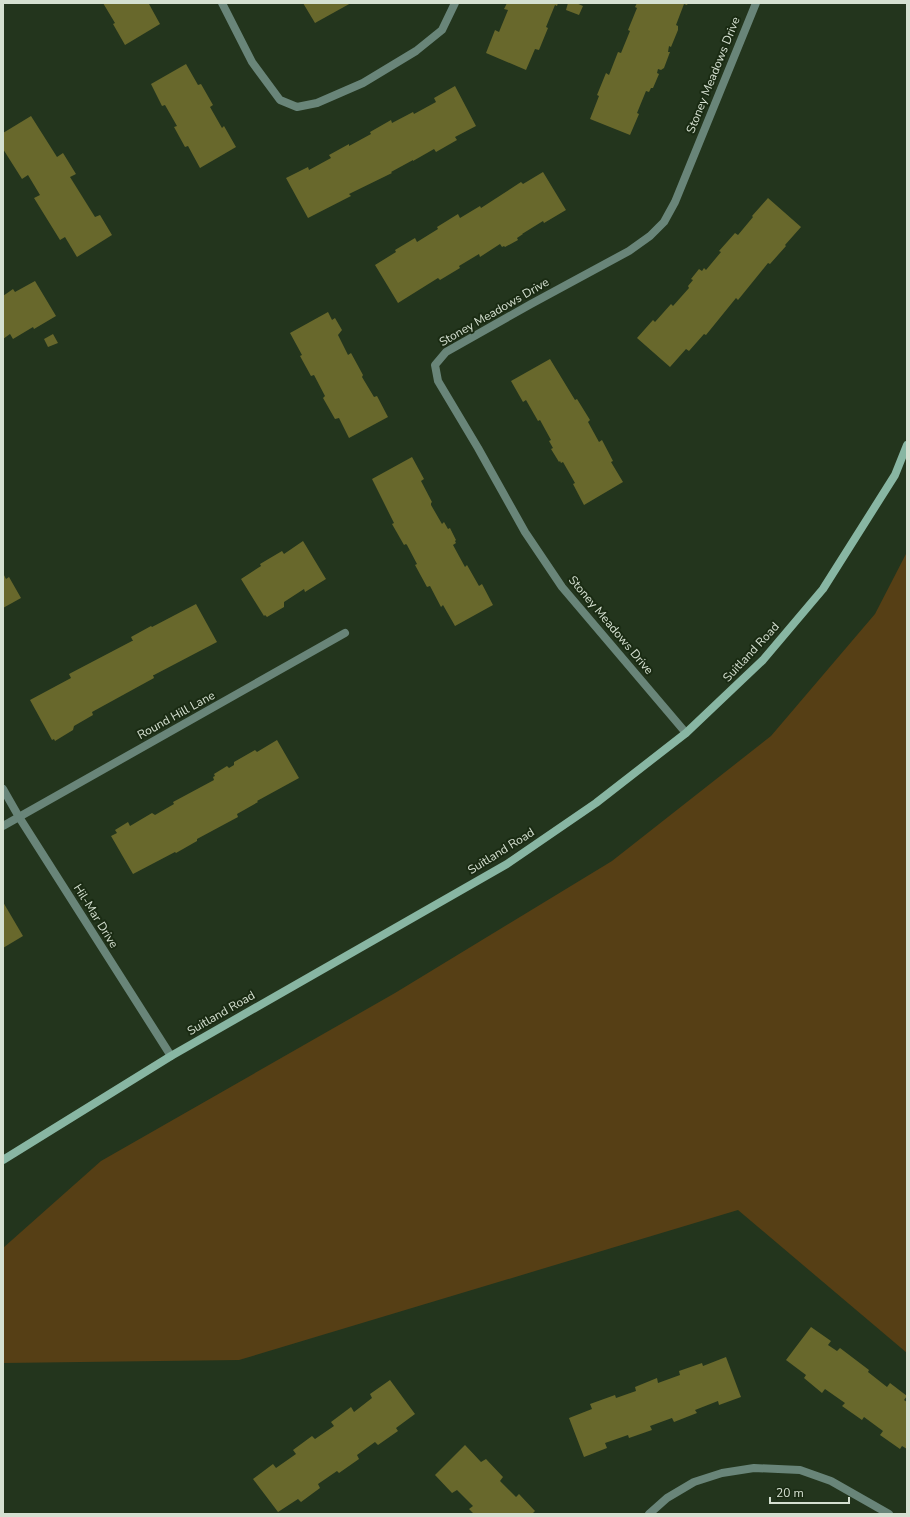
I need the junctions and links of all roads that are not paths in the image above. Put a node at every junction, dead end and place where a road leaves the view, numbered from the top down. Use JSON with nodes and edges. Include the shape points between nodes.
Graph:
{"nodes":[{"id":1,"x":222,"y":3,"type":"edge"},
{"id":2,"x":455,"y":3,"type":"edge"},
{"id":3,"x":756,"y":3,"type":"edge"},
{"id":4,"x":907,"y":445,"type":"edge"},
{"id":5,"x":345,"y":633,"type":"dead end"},
{"id":6,"x":686,"y":733,"type":"junction"},
{"id":7,"x":3,"y":789,"type":"edge"},
{"id":8,"x":19,"y":817,"type":"junction"},
{"id":9,"x":3,"y":826,"type":"edge"},
{"id":10,"x":171,"y":1056,"type":"junction"},
{"id":11,"x":3,"y":1160,"type":"edge"},
{"id":12,"x":650,"y":1514,"type":"edge"},
{"id":13,"x":889,"y":1514,"type":"edge"}],
"edges":[{"from":1,"to":2,"type":"street","via":[[252,62],[280,100],[297,108],[317,103],[363,83],[416,51],[442,30]]},
{"from":3,"to":6,"type":"street","name":"Stoney Meadows Drive","via":[[675,202],[664,222],[629,251],[446,352],[436,365],[438,381],[525,532],[557,581]]},
{"from":4,"to":6,"type":"main road","name":"Suitland Road","via":[[895,474],[823,589],[763,660]]},
{"from":5,"to":8,"type":"street","name":"Round Hill Lane"},
{"from":6,"to":10,"type":"main road","name":"Suitland Road","via":[[596,803],[507,864]]},
{"from":7,"to":8,"type":"street","name":"Hil-Mar Drive"},
{"from":8,"to":9,"type":"street","name":"Round Hill Lane"},
{"from":8,"to":10,"type":"street","name":"Hil-Mar Drive"},
{"from":10,"to":11,"type":"main road","name":"Suitland Road"},
{"from":12,"to":13,"type":"street","via":[[667,1498],[694,1482],[722,1473],[754,1468],[800,1470],[831,1481]]}]}
